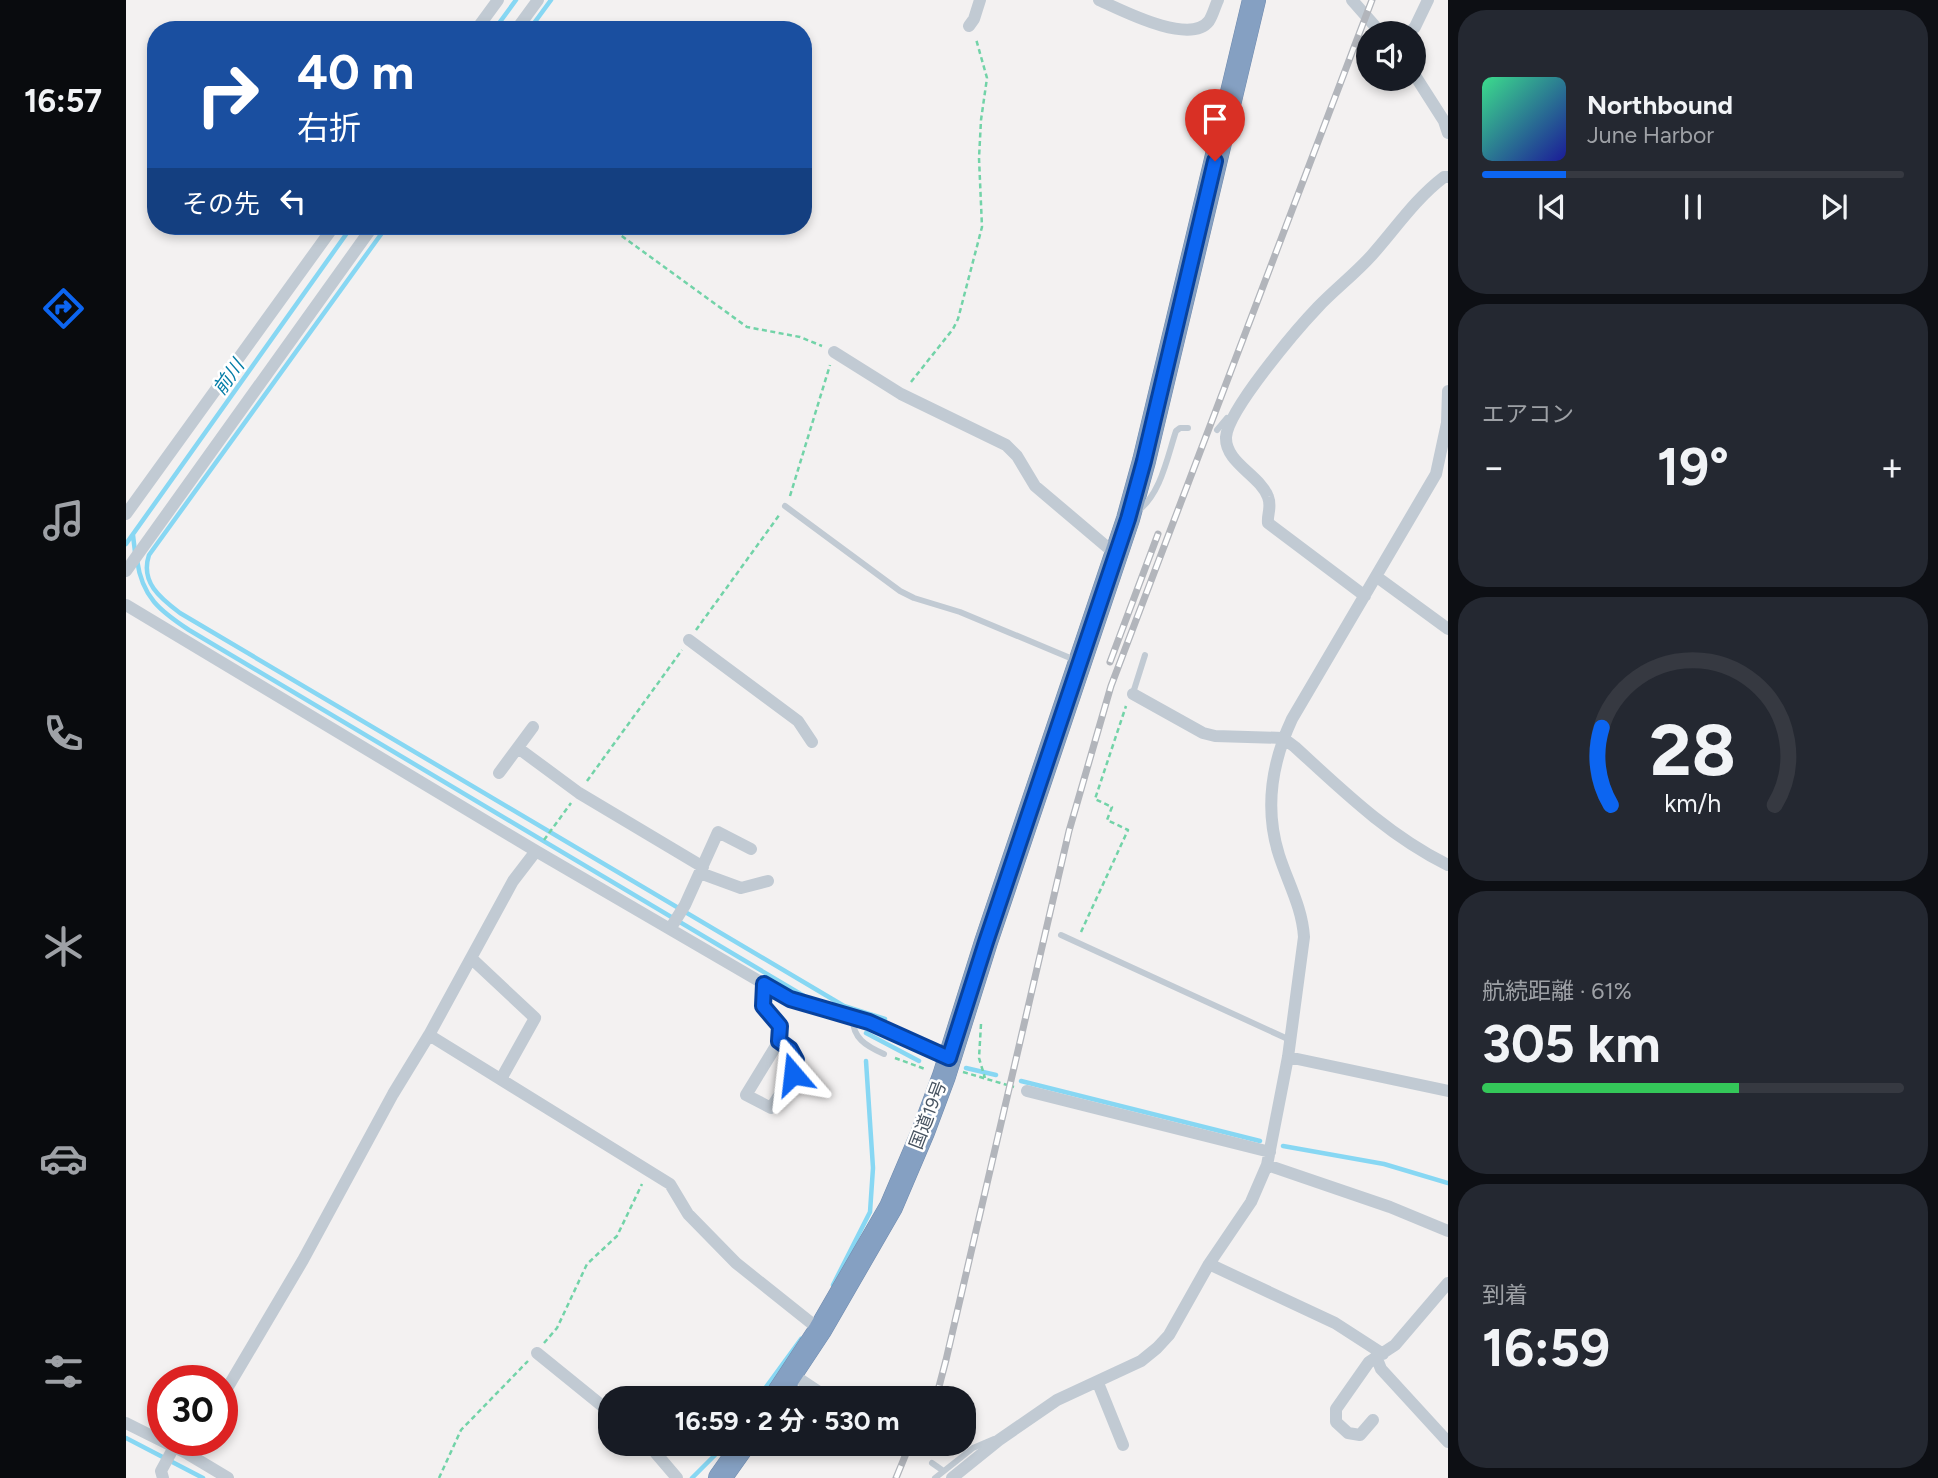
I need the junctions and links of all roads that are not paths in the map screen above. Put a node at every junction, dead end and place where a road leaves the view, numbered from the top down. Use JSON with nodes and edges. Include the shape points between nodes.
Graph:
{"nodes":[{"id":1,"x":498,"y":0,"type":"edge"},
{"id":2,"x":538,"y":0,"type":"edge"},
{"id":3,"x":980,"y":0,"type":"edge"},
{"id":4,"x":1099,"y":0,"type":"edge"},
{"id":5,"x":1218,"y":0,"type":"edge"},
{"id":6,"x":1254,"y":0,"type":"edge"},
{"id":7,"x":1352,"y":0,"type":"edge"},
{"id":8,"x":1428,"y":0,"type":"edge"},
{"id":9,"x":483,"y":21,"type":"edge"},
{"id":10,"x":523,"y":21,"type":"edge"},
{"id":11,"x":1370,"y":21,"type":"edge"},
{"id":12,"x":1418,"y":21,"type":"edge"},
{"id":13,"x":969,"y":26,"type":"road end"},
{"id":14,"x":1425,"y":91,"type":"edge"},
{"id":15,"x":1448,"y":133,"type":"edge"},
{"id":16,"x":1448,"y":177,"type":"edge"},
{"id":17,"x":328,"y":235,"type":"edge"},
{"id":18,"x":367,"y":235,"type":"edge"},
{"id":19,"x":834,"y":352,"type":"road end"},
{"id":20,"x":1448,"y":391,"type":"edge"},
{"id":21,"x":1247,"y":395,"type":"junction"},
{"id":22,"x":1447,"y":414,"type":"edge"},
{"id":23,"x":1188,"y":428,"type":"dead end"},
{"id":24,"x":1217,"y":430,"type":"dead end"},
{"id":25,"x":785,"y":506,"type":"road end"},
{"id":26,"x":126,"y":514,"type":"edge"},
{"id":27,"x":1128,"y":519,"type":"junction"},
{"id":28,"x":1116,"y":551,"type":"junction"},
{"id":29,"x":128,"y":568,"type":"edge"},
{"id":30,"x":1377,"y":577,"type":"junction"},
{"id":31,"x":1365,"y":596,"type":"junction"},
{"id":32,"x":126,"y":606,"type":"edge"},
{"id":33,"x":1448,"y":629,"type":"edge"},
{"id":34,"x":689,"y":640,"type":"road end"},
{"id":35,"x":1145,"y":655,"type":"dead end"},
{"id":36,"x":1080,"y":663,"type":"junction"},
{"id":37,"x":1133,"y":694,"type":"joint"},
{"id":38,"x":533,"y":727,"type":"dead end"},
{"id":39,"x":1283,"y":738,"type":"junction"},
{"id":40,"x":812,"y":742,"type":"dead end"},
{"id":41,"x":518,"y":748,"type":"junction"},
{"id":42,"x":499,"y":773,"type":"dead end"},
{"id":43,"x":751,"y":849,"type":"dead end"},
{"id":44,"x":536,"y":851,"type":"junction"},
{"id":45,"x":1448,"y":865,"type":"edge"},
{"id":46,"x":702,"y":870,"type":"junction"},
{"id":47,"x":768,"y":881,"type":"dead end"},
{"id":48,"x":670,"y":929,"type":"junction"},
{"id":49,"x":1061,"y":935,"type":"dead end"},
{"id":50,"x":471,"y":958,"type":"junction"},
{"id":51,"x":764,"y":984,"type":"junction"},
{"id":52,"x":853,"y":1017,"type":"junction"},
{"id":53,"x":429,"y":1035,"type":"junction"},
{"id":54,"x":1290,"y":1040,"type":"junction"},
{"id":55,"x":779,"y":1041,"type":"junction"},
{"id":56,"x":884,"y":1054,"type":"road end"},
{"id":57,"x":1288,"y":1057,"type":"junction"},
{"id":58,"x":955,"y":1065,"type":"junction"},
{"id":59,"x":501,"y":1079,"type":"junction"},
{"id":60,"x":1027,"y":1091,"type":"road end"},
{"id":61,"x":1448,"y":1091,"type":"edge"},
{"id":62,"x":1269,"y":1158,"type":"junction"},
{"id":63,"x":1448,"y":1231,"type":"edge"},
{"id":64,"x":1209,"y":1264,"type":"junction"},
{"id":65,"x":1448,"y":1283,"type":"edge"},
{"id":66,"x":820,"y":1330,"type":"junction"},
{"id":67,"x":537,"y":1353,"type":"road end"},
{"id":68,"x":1380,"y":1356,"type":"junction"},
{"id":69,"x":238,"y":1369,"type":"edge"},
{"id":70,"x":792,"y":1374,"type":"junction"},
{"id":71,"x":1098,"y":1382,"type":"junction"},
{"id":72,"x":784,"y":1386,"type":"edge"},
{"id":73,"x":810,"y":1386,"type":"edge"},
{"id":74,"x":598,"y":1402,"type":"edge"},
{"id":75,"x":1373,"y":1420,"type":"dead end"},
{"id":76,"x":126,"y":1423,"type":"edge"},
{"id":77,"x":147,"y":1434,"type":"edge"},
{"id":78,"x":1448,"y":1442,"type":"edge"},
{"id":79,"x":1123,"y":1445,"type":"dead end"},
{"id":80,"x":170,"y":1456,"type":"edge"},
{"id":81,"x":191,"y":1456,"type":"edge"},
{"id":82,"x":658,"y":1456,"type":"edge"},
{"id":83,"x":734,"y":1456,"type":"edge"},
{"id":84,"x":932,"y":1463,"type":"dead end"},
{"id":85,"x":952,"y":1475,"type":"edge"},
{"id":86,"x":160,"y":1476,"type":"edge"},
{"id":87,"x":716,"y":1477,"type":"edge"},
{"id":88,"x":228,"y":1478,"type":"edge"},
{"id":89,"x":677,"y":1478,"type":"edge"},
{"id":90,"x":935,"y":1478,"type":"edge"}],
"edges":[{"from":1,"to":9,"type":"street"},
{"from":2,"to":10,"type":"street"},
{"from":3,"to":13,"type":"street"},
{"from":4,"to":5,"type":"street","via":[[1158,25],[1188,29],[1210,20]]},
{"from":6,"to":27,"type":"highway","name":"国道19号"},
{"from":7,"to":11,"type":"street"},
{"from":8,"to":12,"type":"street"},
{"from":14,"to":15,"type":"street"},
{"from":16,"to":21,"type":"street","via":[[1424,192],[1371,256],[1317,308]]},
{"from":17,"to":26,"type":"street"},
{"from":18,"to":29,"type":"street"},
{"from":19,"to":28,"type":"street","via":[[901,394],[1006,445],[1035,486]]},
{"from":20,"to":22,"type":"street"},
{"from":21,"to":24,"type":"lane","via":[[1238,398]]},
{"from":21,"to":31,"type":"street","via":[[1226,437],[1230,452],[1268,496],[1268,523]]},
{"from":22,"to":30,"type":"street","via":[[1437,474]]},
{"from":23,"to":27,"type":"lane","via":[[1176,431],[1155,491]]},
{"from":25,"to":36,"type":"lane","via":[[900,591]]},
{"from":27,"to":28,"type":"highway","name":"国道19号"},
{"from":28,"to":36,"type":"highway","name":"国道19号"},
{"from":30,"to":31,"type":"street"},
{"from":30,"to":33,"type":"street"},
{"from":31,"to":39,"type":"street"},
{"from":32,"to":44,"type":"street"},
{"from":34,"to":40,"type":"street","via":[[797,721]]},
{"from":35,"to":37,"type":"lane"},
{"from":36,"to":58,"type":"highway","name":"国道19号","via":[[986,942]]},
{"from":37,"to":39,"type":"street","via":[[1203,733]]},
{"from":38,"to":41,"type":"street"},
{"from":39,"to":45,"type":"street","via":[[1374,818]]},
{"from":39,"to":54,"type":"street","via":[[1272,775],[1274,830],[1304,937]]},
{"from":41,"to":42,"type":"street"},
{"from":41,"to":46,"type":"street","via":[[579,793]]},
{"from":43,"to":46,"type":"street","via":[[718,832]]},
{"from":44,"to":48,"type":"street"},
{"from":44,"to":50,"type":"street","via":[[513,881]]},
{"from":46,"to":47,"type":"street","via":[[741,888]]},
{"from":46,"to":48,"type":"street"},
{"from":48,"to":51,"type":"street"},
{"from":49,"to":54,"type":"lane"},
{"from":50,"to":53,"type":"street"},
{"from":50,"to":59,"type":"street","via":[[535,1018]]},
{"from":51,"to":52,"type":"street","via":[[790,999]]},
{"from":51,"to":55,"type":"street","via":[[763,1006],[780,1026]]},
{"from":52,"to":56,"type":"lane","via":[[858,1039]]},
{"from":52,"to":58,"type":"street"},
{"from":53,"to":59,"type":"street"},
{"from":53,"to":69,"type":"street"},
{"from":54,"to":57,"type":"street"},
{"from":55,"to":55,"type":"street","via":[[746,1095],[771,1108],[793,1074],[796,1060]]},
{"from":57,"to":61,"type":"street"},
{"from":57,"to":62,"type":"street"},
{"from":58,"to":66,"type":"highway","name":"国道19号","via":[[891,1207]]},
{"from":59,"to":66,"type":"street","via":[[670,1184],[688,1214],[736,1263]]},
{"from":60,"to":62,"type":"street","via":[[1039,1099]]},
{"from":62,"to":63,"type":"street"},
{"from":62,"to":64,"type":"street","via":[[1251,1202]]},
{"from":64,"to":68,"type":"street","via":[[1335,1323]]},
{"from":64,"to":71,"type":"street","via":[[1157,1348]]},
{"from":65,"to":68,"type":"street"},
{"from":66,"to":70,"type":"highway","name":"国道19号"},
{"from":67,"to":74,"type":"street"},
{"from":68,"to":75,"type":"street","via":[[1369,1362],[1336,1409],[1340,1428],[1354,1435],[1360,1435]]},
{"from":68,"to":78,"type":"street","via":[[1381,1369]]},
{"from":70,"to":72,"type":"highway","name":"国道19号"},
{"from":70,"to":73,"type":"street"},
{"from":71,"to":79,"type":"street"},
{"from":71,"to":85,"type":"street","via":[[1057,1400]]},
{"from":76,"to":77,"type":"street"},
{"from":80,"to":86,"type":"street"},
{"from":81,"to":88,"type":"street"},
{"from":82,"to":89,"type":"street"},
{"from":83,"to":87,"type":"highway"},
{"from":84,"to":85,"type":"lane"},
{"from":85,"to":90,"type":"lane"}]}
